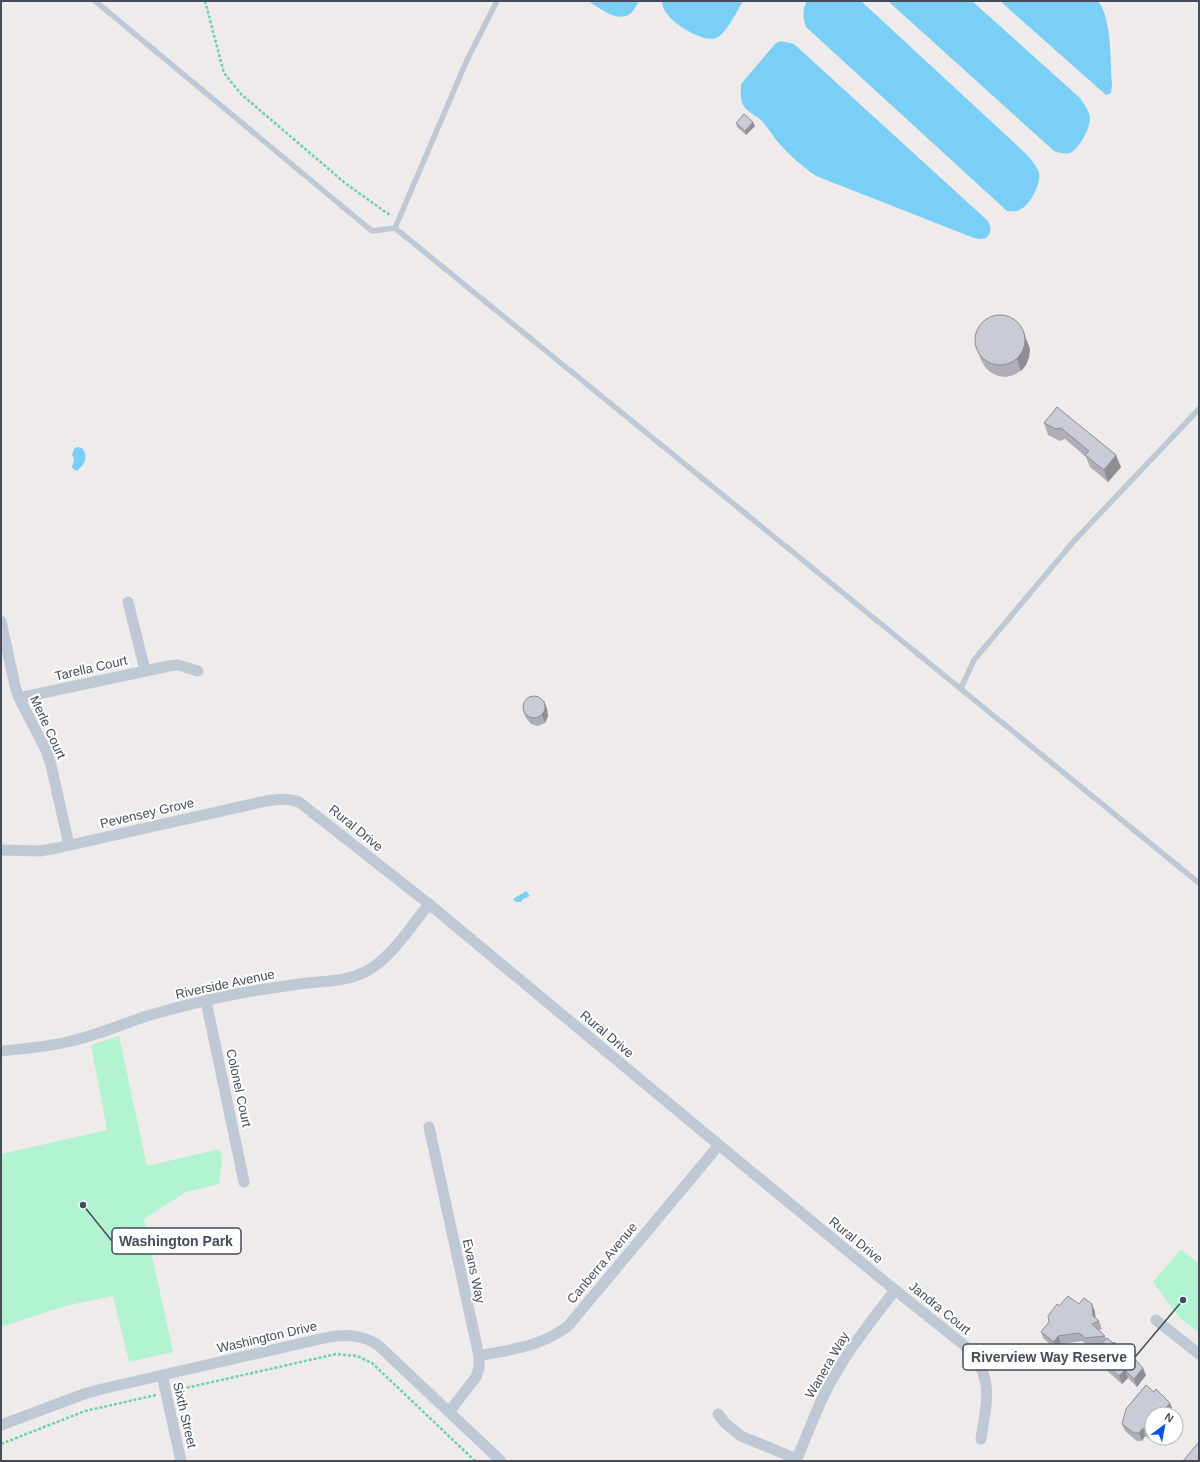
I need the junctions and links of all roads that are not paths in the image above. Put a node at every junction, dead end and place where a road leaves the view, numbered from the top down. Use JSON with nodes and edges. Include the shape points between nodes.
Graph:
{"nodes":[{"id":1,"x":95,"y":1,"type":"edge"},
{"id":2,"x":497,"y":1,"type":"edge"},
{"id":3,"x":395,"y":228,"type":"junction"},
{"id":4,"x":1199,"y":409,"type":"edge"},
{"id":5,"x":128,"y":602,"type":"dead end"},
{"id":6,"x":1,"y":621,"type":"edge"},
{"id":7,"x":145,"y":670,"type":"junction"},
{"id":8,"x":198,"y":671,"type":"dead end"},
{"id":9,"x":961,"y":688,"type":"junction"},
{"id":10,"x":19,"y":698,"type":"junction"},
{"id":11,"x":299,"y":802,"type":"joint"},
{"id":12,"x":69,"y":845,"type":"junction"},
{"id":13,"x":1,"y":850,"type":"edge"},
{"id":14,"x":1199,"y":883,"type":"edge"},
{"id":15,"x":429,"y":904,"type":"junction"},
{"id":16,"x":206,"y":1001,"type":"junction"},
{"id":17,"x":1,"y":1051,"type":"edge"},
{"id":18,"x":428,"y":1127,"type":"dead end"},
{"id":19,"x":719,"y":1146,"type":"junction"},
{"id":20,"x":244,"y":1182,"type":"dead end"},
{"id":21,"x":895,"y":1290,"type":"junction"},
{"id":22,"x":1156,"y":1320,"type":"dead end"},
{"id":23,"x":1199,"y":1354,"type":"edge"},
{"id":24,"x":479,"y":1356,"type":"junction"},
{"id":25,"x":162,"y":1375,"type":"junction"},
{"id":26,"x":449,"y":1412,"type":"junction"},
{"id":27,"x":718,"y":1414,"type":"dead end"},
{"id":28,"x":1,"y":1425,"type":"edge"},
{"id":29,"x":981,"y":1439,"type":"dead end"},
{"id":30,"x":797,"y":1460,"type":"edge"},
{"id":31,"x":181,"y":1461,"type":"edge"},
{"id":32,"x":501,"y":1461,"type":"edge"}],
"edges":[{"from":1,"to":3,"type":"lane","via":[[372,231]]},
{"from":2,"to":3,"type":"lane","via":[[467,60]]},
{"from":3,"to":9,"type":"lane"},
{"from":4,"to":9,"type":"lane","via":[[1074,541],[974,660]]},
{"from":5,"to":7,"type":"street","name":"Tarella Court"},
{"from":6,"to":10,"type":"street","name":"Merle Court"},
{"from":7,"to":8,"type":"street","name":"Tarella Court","via":[[174,665]]},
{"from":7,"to":10,"type":"street","name":"Tarella Court"},
{"from":9,"to":14,"type":"lane"},
{"from":10,"to":12,"type":"street","name":"Merle Court","via":[[46,750]]},
{"from":11,"to":12,"type":"street","name":"Pevensey Grove","via":[[286,799],[266,801]]},
{"from":11,"to":15,"type":"street","name":"Rural Drive"},
{"from":12,"to":13,"type":"street","name":"Pevensey Grove","via":[[40,851]]},
{"from":15,"to":16,"type":"street","name":"Riverside Avenue","via":[[377,965],[355,977],[279,986]]},
{"from":15,"to":19,"type":"street","name":"Rural Drive"},
{"from":16,"to":17,"type":"street","name":"Riverside Avenue","via":[[147,1016],[67,1042]]},
{"from":16,"to":20,"type":"street","name":"Colonel Court"},
{"from":18,"to":24,"type":"street","name":"Evans Way"},
{"from":19,"to":21,"type":"street","name":"Rural Drive"},
{"from":19,"to":24,"type":"street","name":"Canberra Avenue","via":[[568,1326],[537,1343]]},
{"from":21,"to":29,"type":"street","name":"Jandra Court","via":[[964,1345],[980,1364],[988,1397]]},
{"from":21,"to":30,"type":"street","name":"Wanera Way","via":[[838,1370]]},
{"from":22,"to":23,"type":"street"},
{"from":24,"to":26,"type":"street","name":"Evans Way","via":[[476,1377]]},
{"from":25,"to":26,"type":"street","name":"Washington Drive","via":[[329,1337],[358,1336],[378,1345]]},
{"from":25,"to":28,"type":"street","name":"Washington Drive","via":[[84,1394]]},
{"from":25,"to":31,"type":"street","name":"Sixth Street"},
{"from":26,"to":32,"type":"street","name":"Washington Drive"},
{"from":27,"to":30,"type":"street","via":[[741,1436]]}]}
